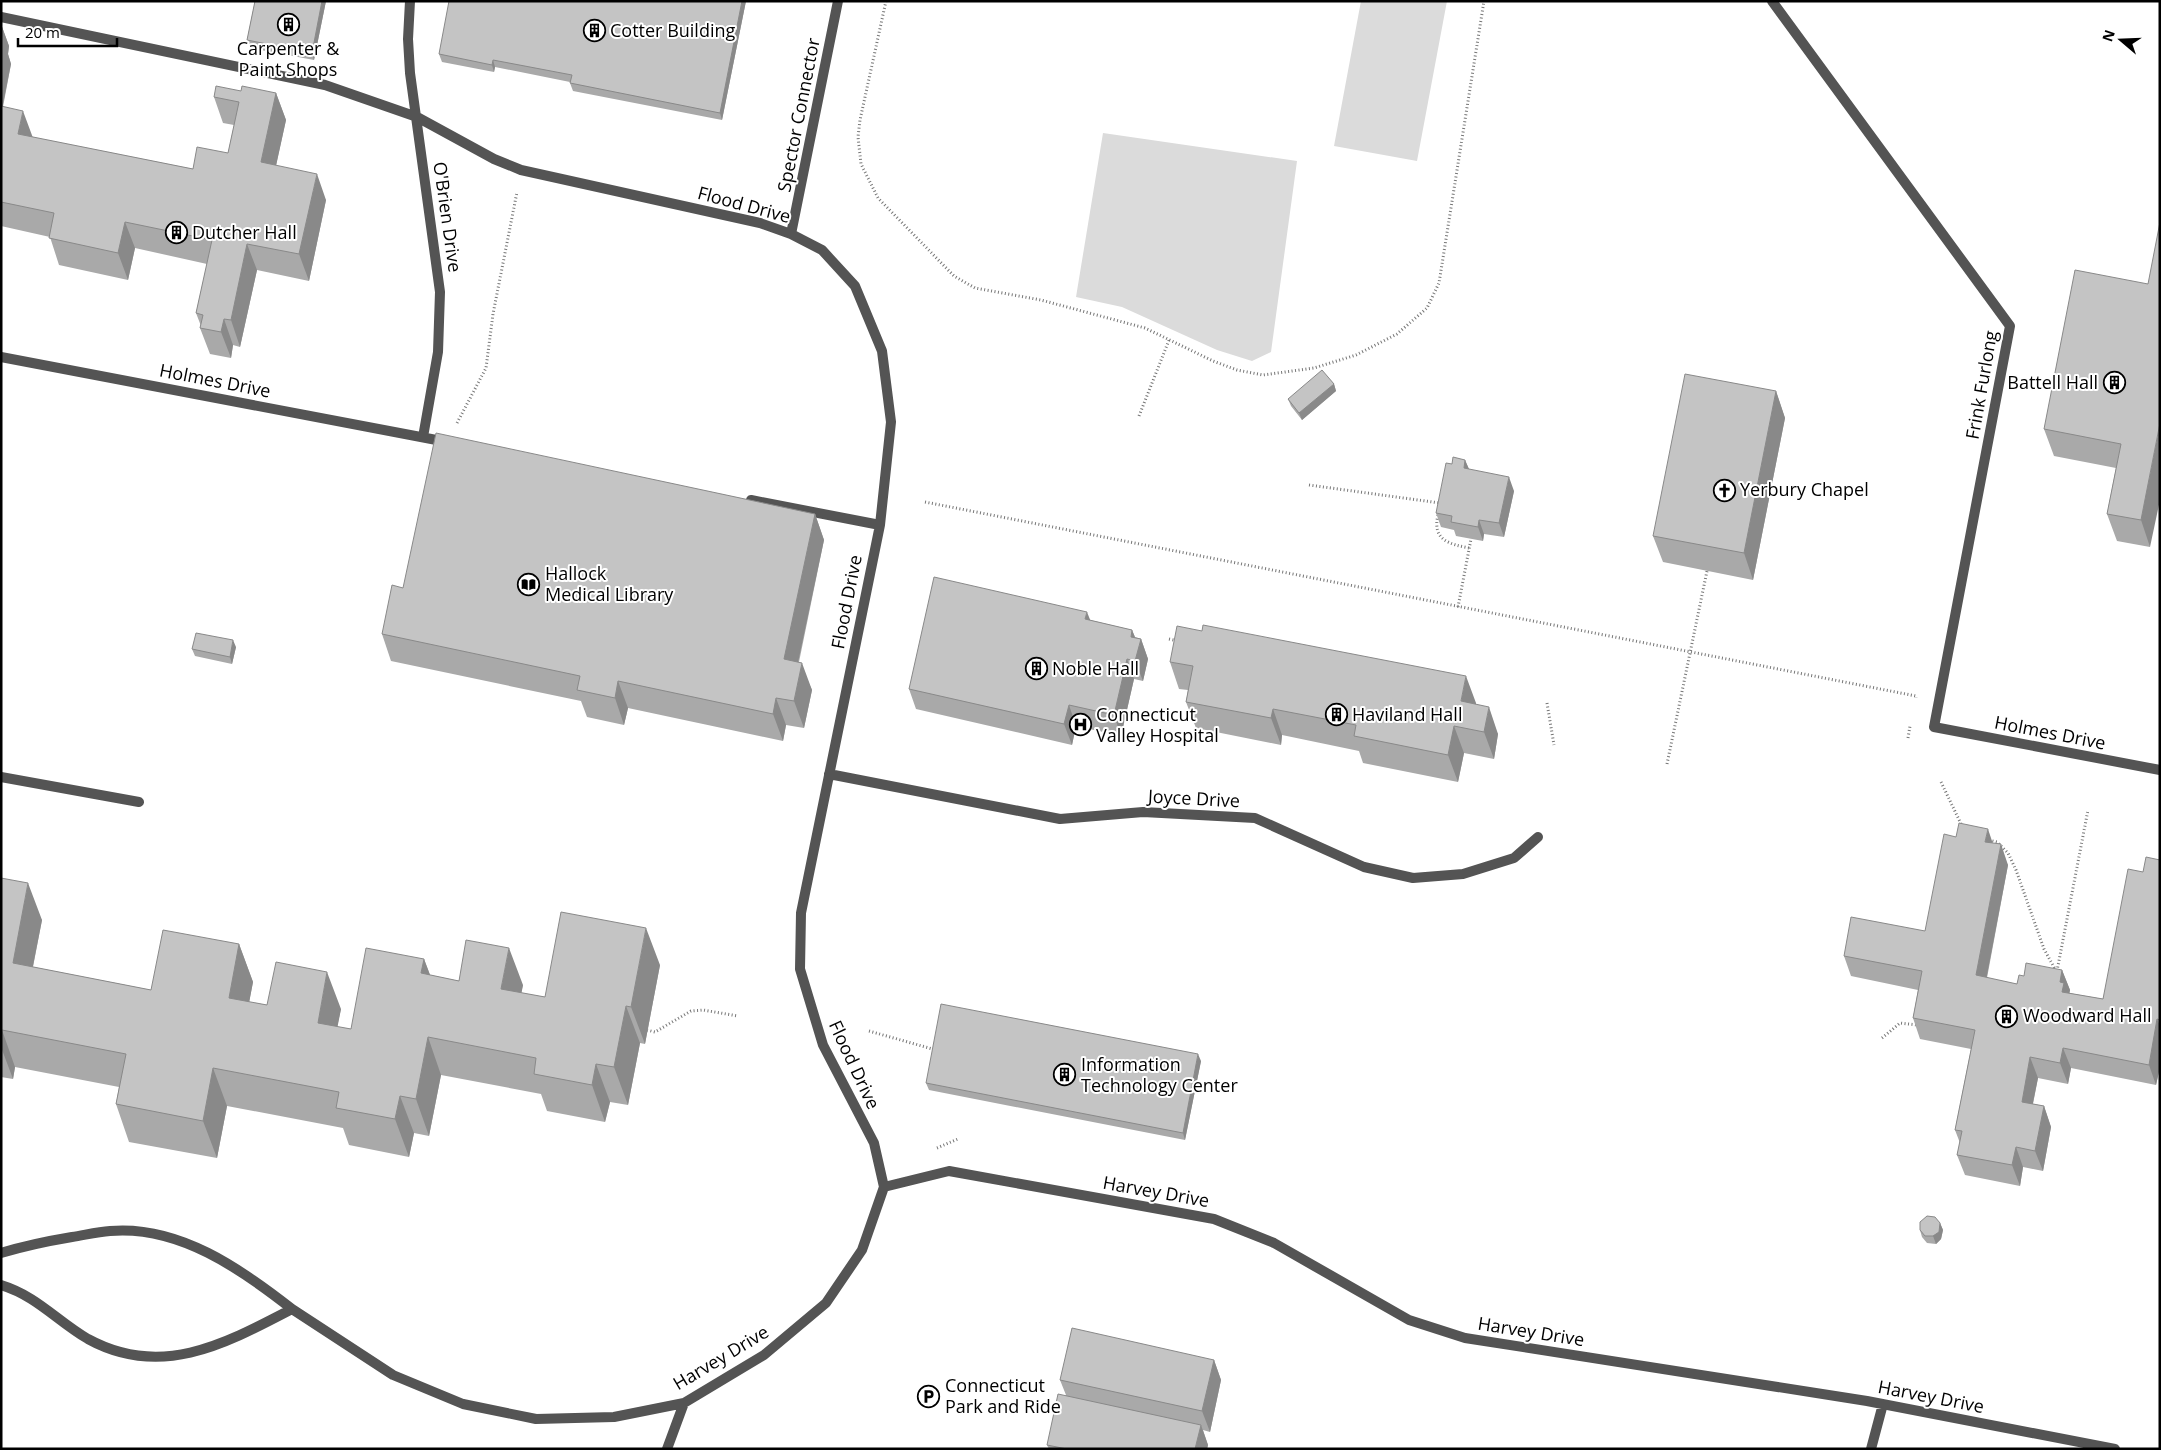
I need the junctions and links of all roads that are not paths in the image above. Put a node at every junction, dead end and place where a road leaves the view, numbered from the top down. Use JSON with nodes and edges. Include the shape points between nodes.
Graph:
{"nodes":[{"id":1,"x":410,"y":1,"type":"edge"},
{"id":2,"x":838,"y":1,"type":"edge"},
{"id":3,"x":1772,"y":1,"type":"edge"},
{"id":4,"x":1,"y":17,"type":"edge"},
{"id":5,"x":417,"y":117,"type":"junction"},
{"id":6,"x":792,"y":234,"type":"junction"},
{"id":7,"x":1,"y":357,"type":"edge"},
{"id":8,"x":423,"y":437,"type":"junction"},
{"id":9,"x":452,"y":443,"type":"edge"},
{"id":10,"x":745,"y":499,"type":"edge"},
{"id":11,"x":880,"y":525,"type":"junction"},
{"id":12,"x":1934,"y":727,"type":"joint"},
{"id":13,"x":2160,"y":770,"type":"edge"},
{"id":14,"x":829,"y":774,"type":"junction"},
{"id":15,"x":1,"y":777,"type":"edge"},
{"id":16,"x":139,"y":802,"type":"dead end"},
{"id":17,"x":1538,"y":836,"type":"dead end"},
{"id":18,"x":884,"y":1186,"type":"junction"},
{"id":19,"x":1,"y":1253,"type":"edge"},
{"id":20,"x":1,"y":1285,"type":"edge"},
{"id":21,"x":292,"y":1309,"type":"junction"},
{"id":22,"x":684,"y":1403,"type":"junction"},
{"id":23,"x":1883,"y":1404,"type":"junction"},
{"id":24,"x":667,"y":1449,"type":"edge"},
{"id":25,"x":1871,"y":1449,"type":"edge"},
{"id":26,"x":2114,"y":1449,"type":"edge"}],
"edges":[{"from":1,"to":5,"type":"street","name":"O'Brien Drive","via":[[409,47]]},
{"from":2,"to":6,"type":"street","name":"Spector Connector"},
{"from":3,"to":12,"type":"street","name":"Frink Furlong","via":[[2010,326]]},
{"from":4,"to":5,"type":"street","name":"Flood Drive","via":[[325,85]]},
{"from":5,"to":6,"type":"street","name":"Flood Drive","via":[[494,159],[522,170],[760,222]]},
{"from":5,"to":8,"type":"street","name":"O'Brien Drive","via":[[440,292],[438,352]]},
{"from":6,"to":11,"type":"street","name":"Flood Drive","via":[[822,250],[855,286],[882,351],[891,422]]},
{"from":7,"to":8,"type":"street","name":"Holmes Drive"},
{"from":8,"to":9,"type":"street","name":"Holmes Drive"},
{"from":10,"to":11,"type":"street"},
{"from":11,"to":14,"type":"street","name":"Flood Drive"},
{"from":12,"to":13,"type":"street","name":"Holmes Drive"},
{"from":14,"to":17,"type":"street","name":"Joyce Drive","via":[[1060,819],[1143,812],[1255,818],[1364,867],[1412,878],[1463,874],[1514,858]]},
{"from":14,"to":18,"type":"street","name":"Flood Drive","via":[[801,913],[800,969],[823,1046],[874,1143]]},
{"from":15,"to":16,"type":"street"},
{"from":18,"to":22,"type":"street","name":"Harvey Drive","via":[[862,1250],[826,1304],[764,1355]]},
{"from":18,"to":23,"type":"street","name":"Harvey Drive","via":[[949,1171],[1214,1219],[1274,1243],[1409,1320],[1465,1338]]},
{"from":19,"to":21,"type":"street","name":"Harvey Drive","via":[[111,1231],[160,1235],[190,1244],[226,1262]]},
{"from":20,"to":21,"type":"street","via":[[34,1299],[88,1339],[130,1355],[149,1358],[169,1357],[218,1345]]},
{"from":21,"to":22,"type":"street","name":"Harvey Drive","via":[[392,1375],[463,1404],[536,1419],[614,1417]]},
{"from":22,"to":24,"type":"street"},
{"from":23,"to":25,"type":"street"},
{"from":23,"to":26,"type":"street","name":"Harvey Drive"}]}
